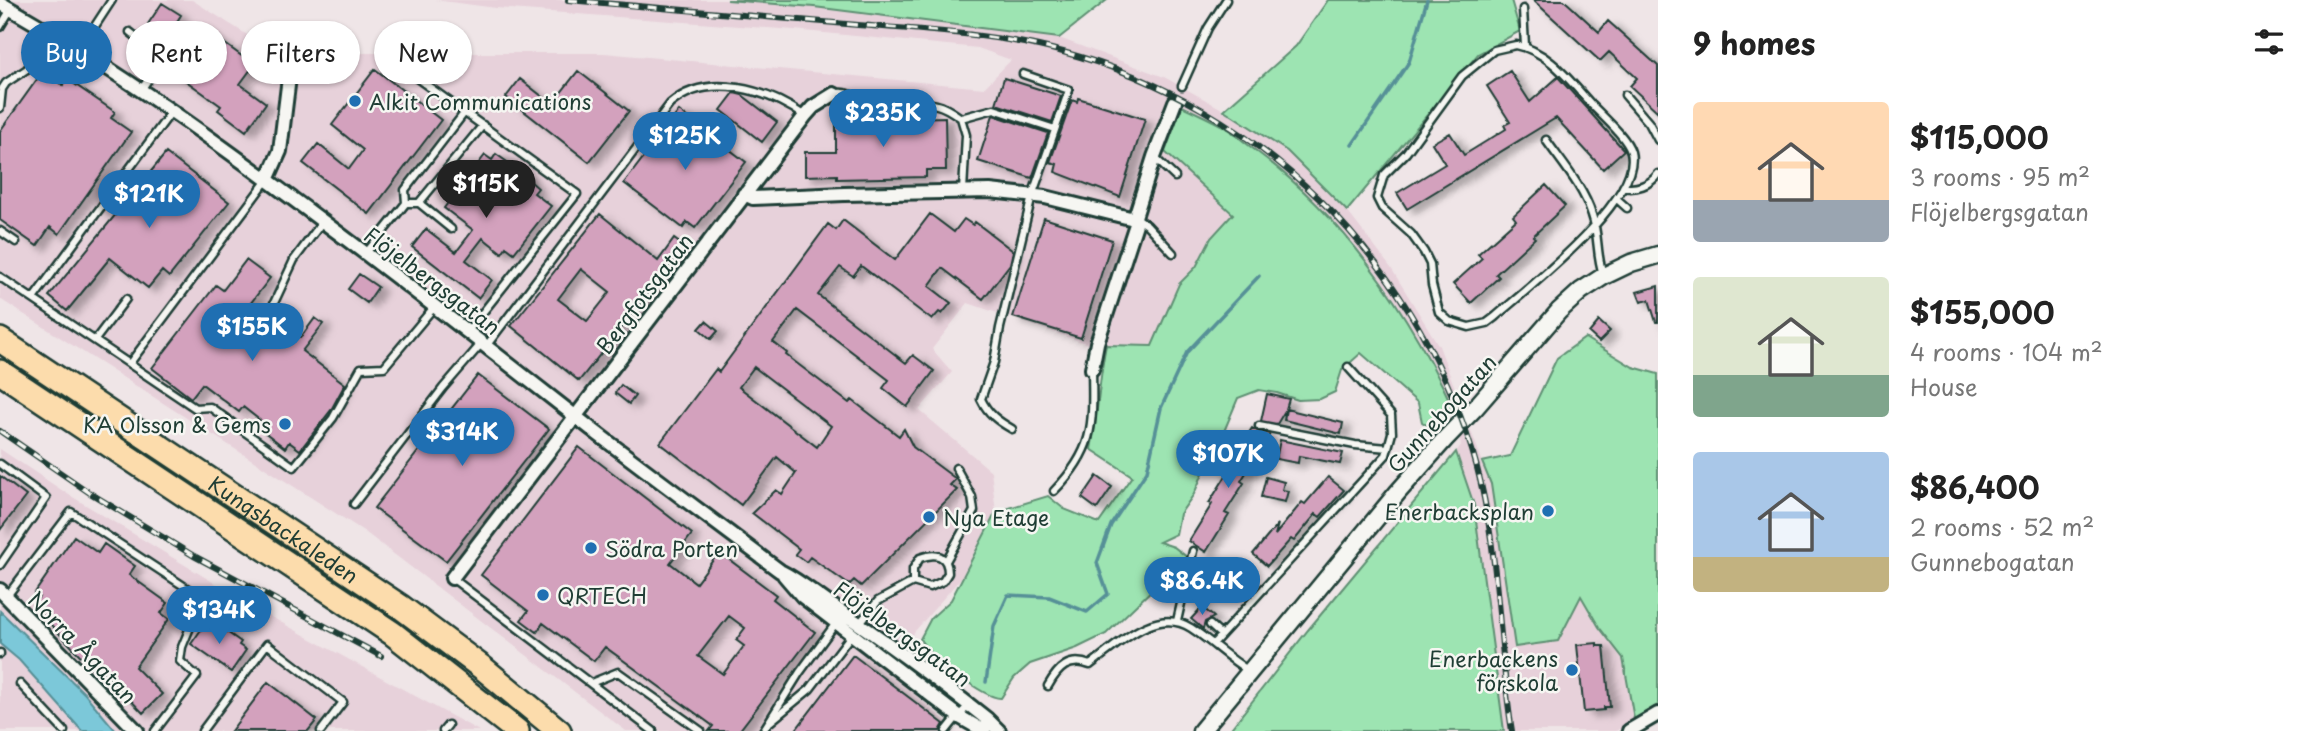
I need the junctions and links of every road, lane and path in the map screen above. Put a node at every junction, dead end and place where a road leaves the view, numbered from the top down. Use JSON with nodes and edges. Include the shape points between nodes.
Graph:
{"nodes":[{"id":1,"x":112,"y":0,"type":"edge"},
{"id":2,"x":1226,"y":0,"type":"edge"},
{"id":3,"x":5,"y":6,"type":"edge"},
{"id":4,"x":1523,"y":9,"type":"dead end"},
{"id":5,"x":33,"y":21,"type":"edge"},
{"id":6,"x":98,"y":21,"type":"edge"},
{"id":7,"x":0,"y":27,"type":"edge"},
{"id":8,"x":1525,"y":46,"type":"junction"},
{"id":9,"x":112,"y":71,"type":"edge"},
{"id":10,"x":21,"y":73,"type":"edge"},
{"id":11,"x":1023,"y":74,"type":"dead end"},
{"id":12,"x":145,"y":84,"type":"edge"},
{"id":13,"x":288,"y":84,"type":"edge"},
{"id":14,"x":426,"y":84,"type":"edge"},
{"id":15,"x":1182,"y":86,"type":"dead end"},
{"id":16,"x":141,"y":90,"type":"junction"},
{"id":17,"x":834,"y":94,"type":"joint"},
{"id":18,"x":1625,"y":95,"type":"dead end"},
{"id":19,"x":1175,"y":102,"type":"dead end"},
{"id":20,"x":0,"y":108,"type":"edge"},
{"id":21,"x":172,"y":111,"type":"junction"},
{"id":22,"x":465,"y":112,"type":"junction"},
{"id":23,"x":805,"y":116,"type":"junction"},
{"id":24,"x":961,"y":118,"type":"junction"},
{"id":25,"x":483,"y":125,"type":"junction"},
{"id":26,"x":1055,"y":128,"type":"junction"},
{"id":27,"x":1658,"y":140,"type":"edge"},
{"id":28,"x":1546,"y":141,"type":"dead end"},
{"id":29,"x":1154,"y":157,"type":"junction"},
{"id":30,"x":1658,"y":174,"type":"edge"},
{"id":31,"x":1175,"y":177,"type":"dead end"},
{"id":32,"x":267,"y":180,"type":"junction"},
{"id":33,"x":1648,"y":184,"type":"junction"},
{"id":34,"x":1623,"y":187,"type":"junction"},
{"id":35,"x":1654,"y":190,"type":"dead end"},
{"id":36,"x":963,"y":191,"type":"junction"},
{"id":37,"x":744,"y":194,"type":"junction"},
{"id":38,"x":1032,"y":195,"type":"junction"},
{"id":39,"x":1617,"y":199,"type":"junction"},
{"id":40,"x":418,"y":203,"type":"junction"},
{"id":41,"x":406,"y":204,"type":"junction"},
{"id":42,"x":1627,"y":208,"type":"dead end"},
{"id":43,"x":1135,"y":217,"type":"junction"},
{"id":44,"x":323,"y":221,"type":"junction"},
{"id":45,"x":1595,"y":227,"type":"junction"},
{"id":46,"x":451,"y":229,"type":"dead end"},
{"id":47,"x":0,"y":231,"type":"edge"},
{"id":48,"x":16,"y":242,"type":"dead end"},
{"id":49,"x":366,"y":253,"type":"junction"},
{"id":50,"x":1173,"y":253,"type":"dead end"},
{"id":51,"x":1658,"y":255,"type":"edge"},
{"id":52,"x":1604,"y":276,"type":"junction"},
{"id":53,"x":0,"y":277,"type":"edge"},
{"id":54,"x":33,"y":299,"type":"junction"},
{"id":55,"x":126,"y":299,"type":"dead end"},
{"id":56,"x":274,"y":303,"type":"dead end"},
{"id":57,"x":435,"y":306,"type":"junction"},
{"id":58,"x":468,"y":331,"type":"junction"},
{"id":59,"x":0,"y":340,"type":"edge"},
{"id":60,"x":95,"y":340,"type":"junction"},
{"id":61,"x":485,"y":344,"type":"junction"},
{"id":62,"x":131,"y":363,"type":"junction"},
{"id":63,"x":1348,"y":367,"type":"dead end"},
{"id":64,"x":1091,"y":369,"type":"joint"},
{"id":65,"x":0,"y":372,"type":"edge"},
{"id":66,"x":574,"y":415,"type":"junction"},
{"id":67,"x":1259,"y":426,"type":"dead end"},
{"id":68,"x":1012,"y":429,"type":"dead end"},
{"id":69,"x":1388,"y":448,"type":"junction"},
{"id":70,"x":0,"y":464,"type":"edge"},
{"id":71,"x":956,"y":468,"type":"dead end"},
{"id":72,"x":1054,"y":491,"type":"dead end"},
{"id":73,"x":354,"y":504,"type":"dead end"},
{"id":74,"x":1193,"y":551,"type":"dead end"},
{"id":75,"x":946,"y":561,"type":"junction"},
{"id":76,"x":0,"y":565,"type":"edge"},
{"id":77,"x":452,"y":578,"type":"joint"},
{"id":78,"x":913,"y":582,"type":"junction"},
{"id":79,"x":3,"y":594,"type":"edge"},
{"id":80,"x":840,"y":618,"type":"junction"},
{"id":81,"x":1177,"y":621,"type":"junction"},
{"id":82,"x":1210,"y":625,"type":"dead end"},
{"id":83,"x":855,"y":629,"type":"junction"},
{"id":84,"x":1221,"y":635,"type":"junction"},
{"id":85,"x":1213,"y":644,"type":"junction"},
{"id":86,"x":1250,"y":671,"type":"junction"},
{"id":87,"x":591,"y":683,"type":"junction"},
{"id":88,"x":20,"y":684,"type":"dead end"},
{"id":89,"x":1048,"y":686,"type":"dead end"},
{"id":90,"x":789,"y":688,"type":"junction"},
{"id":91,"x":470,"y":693,"type":"junction"},
{"id":92,"x":799,"y":699,"type":"junction"},
{"id":93,"x":970,"y":705,"type":"junction"},
{"id":94,"x":1658,"y":713,"type":"edge"},
{"id":95,"x":958,"y":716,"type":"junction"},
{"id":96,"x":770,"y":722,"type":"junction"},
{"id":97,"x":64,"y":731,"type":"edge"},
{"id":98,"x":137,"y":731,"type":"edge"},
{"id":99,"x":155,"y":731,"type":"edge"},
{"id":100,"x":202,"y":731,"type":"edge"},
{"id":101,"x":321,"y":731,"type":"edge"},
{"id":102,"x":506,"y":731,"type":"edge"},
{"id":103,"x":517,"y":731,"type":"edge"},
{"id":104,"x":559,"y":731,"type":"edge"},
{"id":105,"x":653,"y":731,"type":"edge"},
{"id":106,"x":701,"y":731,"type":"edge"},
{"id":107,"x":763,"y":731,"type":"edge"},
{"id":108,"x":946,"y":731,"type":"edge"},
{"id":109,"x":968,"y":731,"type":"edge"},
{"id":110,"x":984,"y":731,"type":"edge"},
{"id":111,"x":999,"y":731,"type":"edge"},
{"id":112,"x":1201,"y":731,"type":"edge"},
{"id":113,"x":1629,"y":731,"type":"edge"}],
"edges":[{"from":1,"to":6,"type":"lane"},
{"from":2,"to":15,"type":"lane"},
{"from":3,"to":5,"type":"street","name":"Flöjelbergsgatan"},
{"from":3,"to":7,"type":"lane"},
{"from":4,"to":8,"type":"lane"},
{"from":8,"to":34,"type":"lane","via":[[1560,69],[1628,146],[1631,164]]},
{"from":8,"to":45,"type":"lane","via":[[1494,50],[1462,76],[1384,175],[1377,198],[1424,252],[1439,312],[1449,321],[1469,327],[1495,317]]},
{"from":9,"to":16,"type":"street","name":"Flöjelbergsgatan"},
{"from":10,"to":20,"type":"lane","via":[[2,89]]},
{"from":11,"to":26,"type":"lane","via":[[1069,90]]},
{"from":12,"to":16,"type":"lane"},
{"from":13,"to":32,"type":"street","via":[[280,152]]},
{"from":14,"to":22,"type":"lane"},
{"from":16,"to":21,"type":"street","name":"Flöjelbergsgatan"},
{"from":17,"to":23,"type":"street","name":"Bergfotsgatan"},
{"from":17,"to":24,"type":"lane","via":[[846,92],[861,101],[878,103],[938,105]]},
{"from":18,"to":27,"type":"lane"},
{"from":19,"to":29,"type":"street"},
{"from":21,"to":32,"type":"street","name":"Flöjelbergsgatan"},
{"from":21,"to":54,"type":"lane"},
{"from":22,"to":25,"type":"lane"},
{"from":22,"to":41,"type":"lane","via":[[405,190]]},
{"from":23,"to":37,"type":"street","name":"Bergfotsgatan"},
{"from":23,"to":61,"type":"lane","via":[[775,98],[738,88],[681,95]]},
{"from":24,"to":26,"type":"lane","via":[[994,109]]},
{"from":24,"to":36,"type":"lane","via":[[966,135]]},
{"from":25,"to":40,"type":"lane"},
{"from":25,"to":58,"type":"lane","via":[[577,194]]},
{"from":26,"to":38,"type":"lane"},
{"from":28,"to":45,"type":"lane","via":[[1588,206]]},
{"from":29,"to":31,"type":"lane"},
{"from":29,"to":43,"type":"street"},
{"from":30,"to":33,"type":"lane"},
{"from":32,"to":44,"type":"street","name":"Flöjelbergsgatan"},
{"from":32,"to":62,"type":"lane"},
{"from":33,"to":34,"type":"lane"},
{"from":33,"to":35,"type":"lane"},
{"from":34,"to":39,"type":"lane"},
{"from":36,"to":37,"type":"street","via":[[753,198]]},
{"from":36,"to":38,"type":"street"},
{"from":37,"to":66,"type":"street","name":"Bergfotsgatan"},
{"from":38,"to":43,"type":"street"},
{"from":38,"to":68,"type":"lane","via":[[994,362],[981,399],[986,410]]},
{"from":39,"to":42,"type":"lane"},
{"from":39,"to":45,"type":"lane"},
{"from":40,"to":41,"type":"lane"},
{"from":40,"to":46,"type":"lane"},
{"from":41,"to":49,"type":"lane"},
{"from":43,"to":50,"type":"lane"},
{"from":43,"to":64,"type":"street"},
{"from":44,"to":49,"type":"street","name":"Flöjelbergsgatan"},
{"from":44,"to":56,"type":"lane","via":[[294,260]]},
{"from":45,"to":52,"type":"lane"},
{"from":47,"to":48,"type":"lane"},
{"from":49,"to":57,"type":"street","name":"Flöjelbergsgatan"},
{"from":51,"to":52,"type":"street","name":"Gunnebogatan"},
{"from":52,"to":86,"type":"street","name":"Gunnebogatan","via":[[1559,311],[1437,447]]},
{"from":53,"to":54,"type":"lane"},
{"from":54,"to":60,"type":"lane"},
{"from":55,"to":60,"type":"lane"},
{"from":57,"to":58,"type":"street","name":"Flöjelbergsgatan"},
{"from":57,"to":62,"type":"lane","via":[[384,367],[361,368],[333,418],[294,467],[210,407],[195,408]]},
{"from":58,"to":61,"type":"street","name":"Flöjelbergsgatan"},
{"from":59,"to":104,"type":"highway","name":"Kungsbackaleden","via":[[401,607]]},
{"from":60,"to":62,"type":"lane"},
{"from":61,"to":66,"type":"street","name":"Flöjelbergsgatan"},
{"from":61,"to":73,"type":"lane","via":[[443,388]]},
{"from":63,"to":69,"type":"lane","via":[[1391,415]]},
{"from":64,"to":72,"type":"lane","via":[[1088,440],[1081,459]]},
{"from":65,"to":91,"type":"highway","name":"Kungsbackaleden","via":[[383,626]]},
{"from":66,"to":77,"type":"street","name":"Bergfotsgatan"},
{"from":66,"to":80,"type":"street","name":"Flöjelbergsgatan","via":[[780,571],[803,596]]},
{"from":67,"to":69,"type":"lane"},
{"from":69,"to":84,"type":"lane"},
{"from":70,"to":76,"type":"lane","via":[[46,498]]},
{"from":71,"to":75,"type":"lane","via":[[972,497],[974,511]]},
{"from":74,"to":81,"type":"lane"},
{"from":75,"to":78,"type":"lane","via":[[948,573],[936,585]]},
{"from":75,"to":78,"type":"lane","via":[[936,554],[920,558]]},
{"from":77,"to":87,"type":"lane"},
{"from":78,"to":83,"type":"lane","via":[[878,601]]},
{"from":79,"to":98,"type":"street","name":"Norra Ågatan"},
{"from":79,"to":99,"type":"lane","via":[[71,512],[202,598],[180,661],[197,676]]},
{"from":80,"to":83,"type":"street","name":"Flöjelbergsgatan"},
{"from":80,"to":90,"type":"lane"},
{"from":81,"to":85,"type":"lane"},
{"from":81,"to":89,"type":"lane","via":[[1161,620],[1139,631],[1090,665],[1069,663],[1055,673]]},
{"from":82,"to":84,"type":"lane"},
{"from":83,"to":92,"type":"lane"},
{"from":83,"to":93,"type":"street","name":"Flöjelbergsgatan","via":[[882,639]]},
{"from":83,"to":95,"type":"street","name":"Flöjelbergsgatan"},
{"from":84,"to":85,"type":"lane"},
{"from":85,"to":86,"type":"lane"},
{"from":86,"to":112,"type":"street","name":"Gunnebogatan"},
{"from":87,"to":105,"type":"lane"},
{"from":87,"to":106,"type":"lane","via":[[618,672]]},
{"from":88,"to":97,"type":"lane"},
{"from":90,"to":92,"type":"lane"},
{"from":90,"to":96,"type":"lane"},
{"from":91,"to":102,"type":"highway"},
{"from":91,"to":103,"type":"highway","name":"Kungsbackaleden"},
{"from":92,"to":96,"type":"lane"},
{"from":93,"to":95,"type":"lane"},
{"from":93,"to":111,"type":"street","name":"Flöjelbergsgatan"},
{"from":94,"to":113,"type":"street"},
{"from":95,"to":108,"type":"lane"},
{"from":95,"to":109,"type":"street","name":"Flöjelbergsgatan"},
{"from":95,"to":110,"type":"street","name":"Flöjelbergsgatan"},
{"from":96,"to":107,"type":"lane"},
{"from":100,"to":101,"type":"lane","via":[[267,644],[343,702]]}]}
